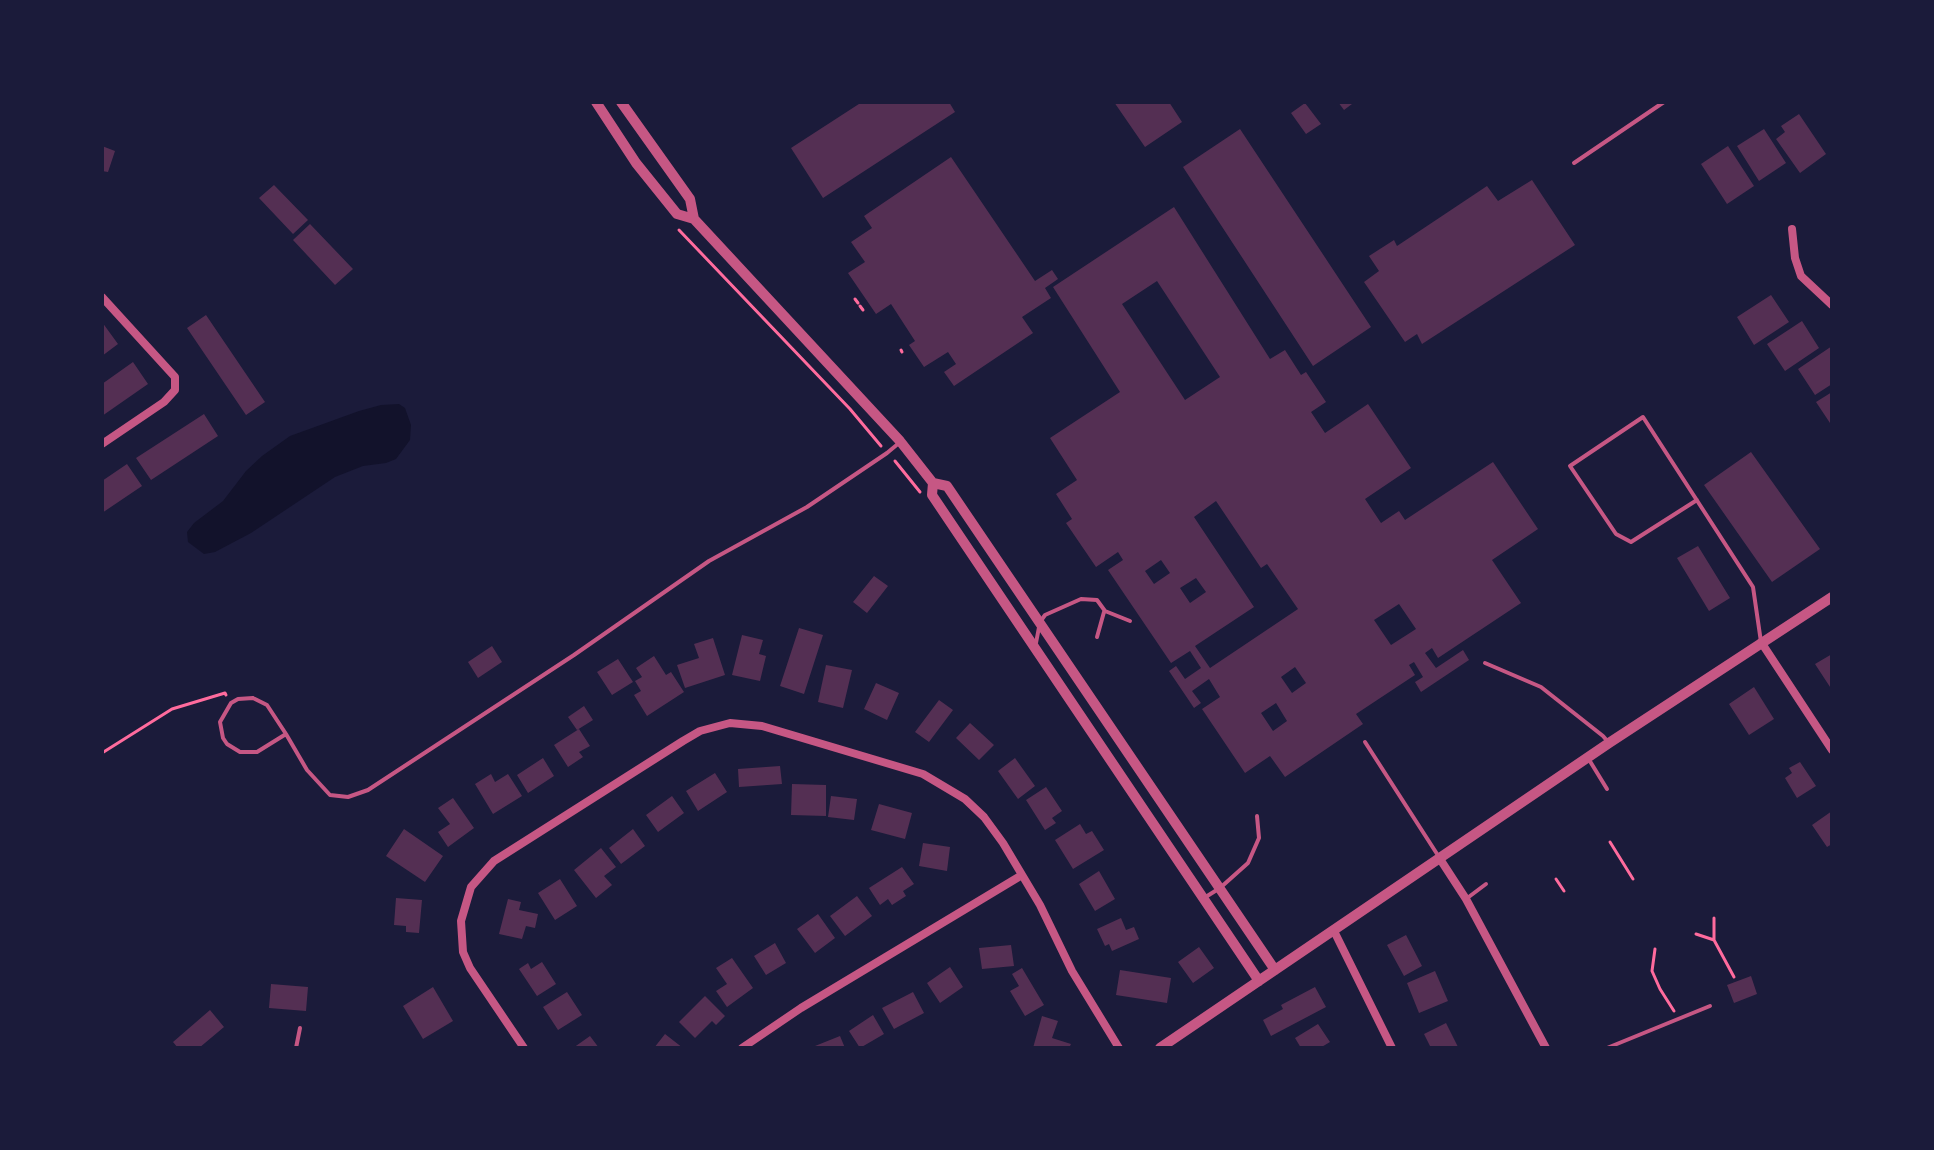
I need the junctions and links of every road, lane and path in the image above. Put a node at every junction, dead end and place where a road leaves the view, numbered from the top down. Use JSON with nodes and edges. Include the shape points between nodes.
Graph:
{"nodes":[{"id":1,"x":596,"y":102,"type":"edge"},
{"id":2,"x":621,"y":102,"type":"edge"},
{"id":3,"x":1664,"y":102,"type":"edge"},
{"id":4,"x":1574,"y":163,"type":"dead end"},
{"id":5,"x":694,"y":219,"type":"junction"},
{"id":6,"x":675,"y":225,"type":"dead end"},
{"id":7,"x":1792,"y":229,"type":"dead end"},
{"id":8,"x":102,"y":297,"type":"edge"},
{"id":9,"x":1832,"y":305,"type":"edge"},
{"id":10,"x":850,"y":409,"type":"dead end"},
{"id":11,"x":900,"y":441,"type":"junction"},
{"id":12,"x":102,"y":444,"type":"edge"},
{"id":13,"x":933,"y":483,"type":"junction"},
{"id":14,"x":1697,"y":500,"type":"junction"},
{"id":15,"x":1832,"y":597,"type":"edge"},
{"id":16,"x":1105,"y":611,"type":"junction"},
{"id":17,"x":1130,"y":621,"type":"dead end"},
{"id":18,"x":1040,"y":622,"type":"junction"},
{"id":19,"x":1097,"y":637,"type":"dead end"},
{"id":20,"x":1761,"y":642,"type":"junction"},
{"id":21,"x":1035,"y":648,"type":"junction"},
{"id":22,"x":1485,"y":663,"type":"dead end"},
{"id":23,"x":231,"y":703,"type":"junction"},
{"id":24,"x":286,"y":734,"type":"junction"},
{"id":25,"x":1365,"y":742,"type":"dead end"},
{"id":26,"x":1609,"y":743,"type":"junction"},
{"id":27,"x":1832,"y":750,"type":"edge"},
{"id":28,"x":102,"y":753,"type":"edge"},
{"id":29,"x":1588,"y":758,"type":"junction"},
{"id":30,"x":1607,"y":789,"type":"dead end"},
{"id":31,"x":1257,"y":816,"type":"dead end"},
{"id":32,"x":1610,"y":842,"type":"dead end"},
{"id":33,"x":1440,"y":859,"type":"junction"},
{"id":34,"x":1022,"y":875,"type":"junction"},
{"id":35,"x":1556,"y":879,"type":"dead end"},
{"id":36,"x":1633,"y":879,"type":"dead end"},
{"id":37,"x":1486,"y":884,"type":"dead end"},
{"id":38,"x":1220,"y":888,"type":"junction"},
{"id":39,"x":1564,"y":891,"type":"dead end"},
{"id":40,"x":1204,"y":898,"type":"junction"},
{"id":41,"x":1466,"y":899,"type":"junction"},
{"id":42,"x":1714,"y":918,"type":"dead end"},
{"id":43,"x":1334,"y":931,"type":"junction"},
{"id":44,"x":1696,"y":934,"type":"dead end"},
{"id":45,"x":1714,"y":940,"type":"junction"},
{"id":46,"x":1655,"y":949,"type":"dead end"},
{"id":47,"x":1275,"y":970,"type":"junction"},
{"id":48,"x":1734,"y":977,"type":"dead end"},
{"id":49,"x":1259,"y":981,"type":"junction"},
{"id":50,"x":1710,"y":1006,"type":"dead end"},
{"id":51,"x":1679,"y":1017,"type":"junction"},
{"id":52,"x":300,"y":1028,"type":"dead end"},
{"id":53,"x":296,"y":1048,"type":"edge"},
{"id":54,"x":524,"y":1048,"type":"edge"},
{"id":55,"x":742,"y":1048,"type":"edge"},
{"id":56,"x":1119,"y":1048,"type":"edge"},
{"id":57,"x":1160,"y":1048,"type":"edge"},
{"id":58,"x":1392,"y":1048,"type":"edge"},
{"id":59,"x":1546,"y":1048,"type":"edge"},
{"id":60,"x":1607,"y":1048,"type":"edge"}],
"edges":[{"from":1,"to":5,"type":"street","via":[[677,214]]},
{"from":2,"to":5,"type":"street","via":[[690,199]]},
{"from":3,"to":4,"type":"lane"},
{"from":5,"to":11,"type":"street"},
{"from":6,"to":10,"type":"path"},
{"from":7,"to":9,"type":"street","via":[[1801,276]]},
{"from":8,"to":12,"type":"street","via":[[175,377],[175,390],[164,402]]},
{"from":11,"to":13,"type":"street"},
{"from":11,"to":24,"type":"lane","via":[[807,507],[709,561],[368,790],[348,797],[330,795],[307,770]]},
{"from":13,"to":18,"type":"street","via":[[947,486]]},
{"from":13,"to":21,"type":"street","via":[[932,495]]},
{"from":14,"to":14,"type":"lane","via":[[1643,417],[1570,466],[1616,534],[1631,542]]},
{"from":14,"to":20,"type":"lane","via":[[1753,587]]},
{"from":15,"to":20,"type":"street"},
{"from":16,"to":17,"type":"lane"},
{"from":16,"to":18,"type":"lane","via":[[1097,600],[1081,599]]},
{"from":16,"to":19,"type":"lane"},
{"from":18,"to":21,"type":"lane"},
{"from":18,"to":38,"type":"street"},
{"from":20,"to":26,"type":"street"},
{"from":20,"to":27,"type":"street"},
{"from":21,"to":40,"type":"street"},
{"from":22,"to":26,"type":"lane","via":[[1541,687]]},
{"from":23,"to":24,"type":"lane","via":[[260,700]]},
{"from":23,"to":24,"type":"lane","via":[[220,730],[233,749],[257,752]]},
{"from":23,"to":28,"type":"path","via":[[225,693],[180,706]]},
{"from":25,"to":33,"type":"lane"},
{"from":26,"to":29,"type":"street"},
{"from":29,"to":30,"type":"lane"},
{"from":29,"to":33,"type":"street"},
{"from":31,"to":38,"type":"lane","via":[[1259,838],[1248,863]]},
{"from":32,"to":36,"type":"path"},
{"from":33,"to":41,"type":"street"},
{"from":33,"to":43,"type":"street"},
{"from":34,"to":54,"type":"street","via":[[984,817],[923,774],[762,726],[716,725],[494,861],[471,887],[461,921],[463,952]]},
{"from":34,"to":55,"type":"street"},
{"from":34,"to":56,"type":"street"},
{"from":35,"to":39,"type":"path"},
{"from":37,"to":41,"type":"lane"},
{"from":38,"to":40,"type":"lane"},
{"from":38,"to":47,"type":"street"},
{"from":40,"to":49,"type":"street"},
{"from":41,"to":59,"type":"street"},
{"from":42,"to":45,"type":"path"},
{"from":43,"to":47,"type":"street"},
{"from":43,"to":58,"type":"street"},
{"from":44,"to":45,"type":"path"},
{"from":45,"to":48,"type":"path"},
{"from":46,"to":51,"type":"path","via":[[1652,971]]},
{"from":47,"to":49,"type":"street"},
{"from":49,"to":57,"type":"street"},
{"from":50,"to":51,"type":"lane"},
{"from":51,"to":60,"type":"lane"},
{"from":52,"to":53,"type":"lane"}]}
